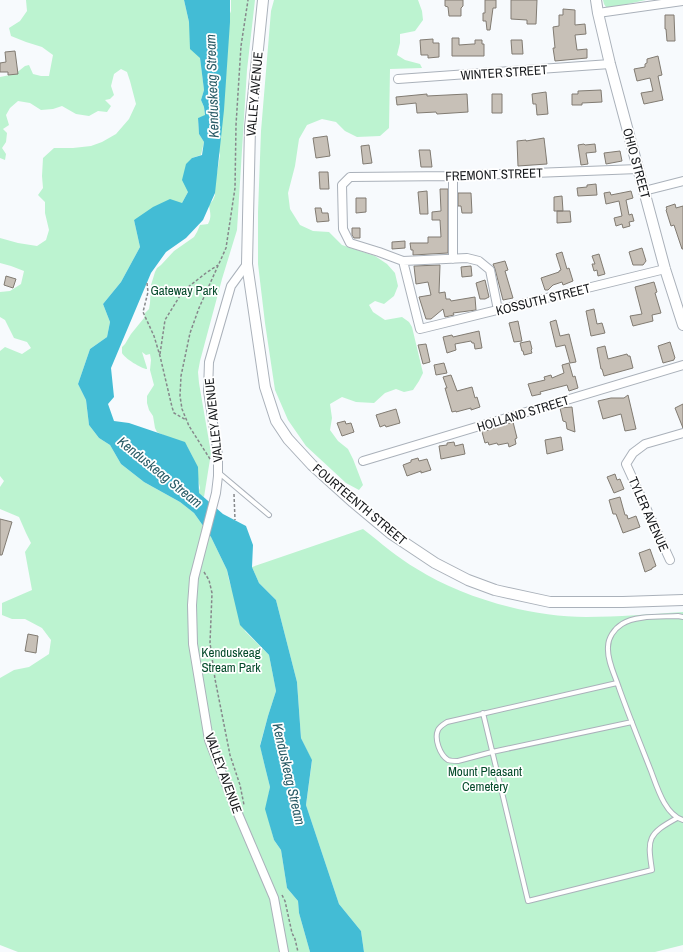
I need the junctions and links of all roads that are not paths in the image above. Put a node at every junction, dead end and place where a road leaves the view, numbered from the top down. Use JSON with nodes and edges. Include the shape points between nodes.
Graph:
{"nodes":[{"id":1,"x":263,"y":0,"type":"edge"},
{"id":2,"x":596,"y":0,"type":"edge"},
{"id":3,"x":683,"y":1,"type":"edge"},
{"id":4,"x":598,"y":13,"type":"junction"},
{"id":5,"x":610,"y":64,"type":"junction"},
{"id":6,"x":398,"y":79,"type":"dead end"},
{"id":7,"x":638,"y":169,"type":"junction"},
{"id":8,"x":453,"y":176,"type":"junction"},
{"id":9,"x":683,"y":181,"type":"edge"},
{"id":10,"x":644,"y":191,"type":"junction"},
{"id":11,"x":454,"y":258,"type":"junction"},
{"id":12,"x":403,"y":261,"type":"junction"},
{"id":13,"x":247,"y":264,"type":"junction"},
{"id":14,"x":665,"y":269,"type":"junction"},
{"id":15,"x":498,"y":310,"type":"junction"},
{"id":16,"x":683,"y":325,"type":"edge"},
{"id":17,"x":683,"y":365,"type":"edge"},
{"id":18,"x":683,"y":433,"type":"edge"},
{"id":19,"x":363,"y":461,"type":"dead end"},
{"id":20,"x":218,"y":472,"type":"junction"},
{"id":21,"x":269,"y":515,"type":"dead end"},
{"id":22,"x":670,"y":560,"type":"dead end"},
{"id":23,"x":683,"y":600,"type":"edge"},
{"id":24,"x":683,"y":617,"type":"edge"},
{"id":25,"x":618,"y":683,"type":"junction"},
{"id":26,"x":483,"y":713,"type":"junction"},
{"id":27,"x":632,"y":722,"type":"junction"},
{"id":28,"x":492,"y":752,"type":"junction"},
{"id":29,"x":677,"y":818,"type":"junction"},
{"id":30,"x":683,"y":820,"type":"edge"},
{"id":31,"x":284,"y":952,"type":"edge"}],
"edges":[{"from":1,"to":13,"type":"street","name":"VALLEY AVENUE","via":[[250,127]]},
{"from":2,"to":4,"type":"street","name":"OHIO STREET"},
{"from":3,"to":4,"type":"street"},
{"from":4,"to":5,"type":"street","name":"OHIO STREET"},
{"from":5,"to":6,"type":"street","name":"WINTER STREET"},
{"from":5,"to":7,"type":"street","name":"OHIO STREET"},
{"from":7,"to":8,"type":"street","name":"FREMONT STREET"},
{"from":7,"to":10,"type":"street","name":"OHIO STREET"},
{"from":8,"to":11,"type":"street"},
{"from":8,"to":12,"type":"street","name":"FREMONT STREET","via":[[350,177],[342,185],[343,229],[350,243]]},
{"from":9,"to":10,"type":"street"},
{"from":10,"to":14,"type":"street","name":"OHIO STREET"},
{"from":11,"to":12,"type":"street"},
{"from":11,"to":15,"type":"street","via":[[479,261],[490,270]]},
{"from":12,"to":15,"type":"street","name":"KOSSUTH STREET","via":[[420,329]]},
{"from":13,"to":20,"type":"street","name":"VALLEY AVENUE","via":[[231,286],[208,362],[208,391],[218,455]]},
{"from":13,"to":23,"type":"street","name":"FOURTEENTH STREET","via":[[265,387],[276,421],[288,440],[312,465],[390,533],[435,563],[495,590],[550,602]]},
{"from":14,"to":15,"type":"street","name":"KOSSUTH STREET"},
{"from":14,"to":16,"type":"street","name":"OHIO STREET"},
{"from":17,"to":19,"type":"street","name":"HOLLAND STREET"},
{"from":18,"to":22,"type":"street","name":"TYLER AVENUE","via":[[645,444],[633,453],[626,464]]},
{"from":20,"to":21,"type":"lane"},
{"from":20,"to":31,"type":"street","name":"VALLEY AVENUE","via":[[216,493],[194,578],[192,644],[209,740],[274,898]]},
{"from":24,"to":25,"type":"lane","via":[[636,618],[616,628],[608,645],[610,661]]},
{"from":25,"to":26,"type":"lane"},
{"from":25,"to":27,"type":"lane"},
{"from":26,"to":28,"type":"lane"},
{"from":26,"to":28,"type":"lane","via":[[444,724],[438,731],[438,744],[448,760],[453,761]]},
{"from":27,"to":28,"type":"lane"},
{"from":27,"to":29,"type":"lane","via":[[658,790],[670,812]]},
{"from":28,"to":29,"type":"lane","via":[[528,901],[652,870],[650,842],[660,827]]},
{"from":29,"to":30,"type":"lane"}]}
